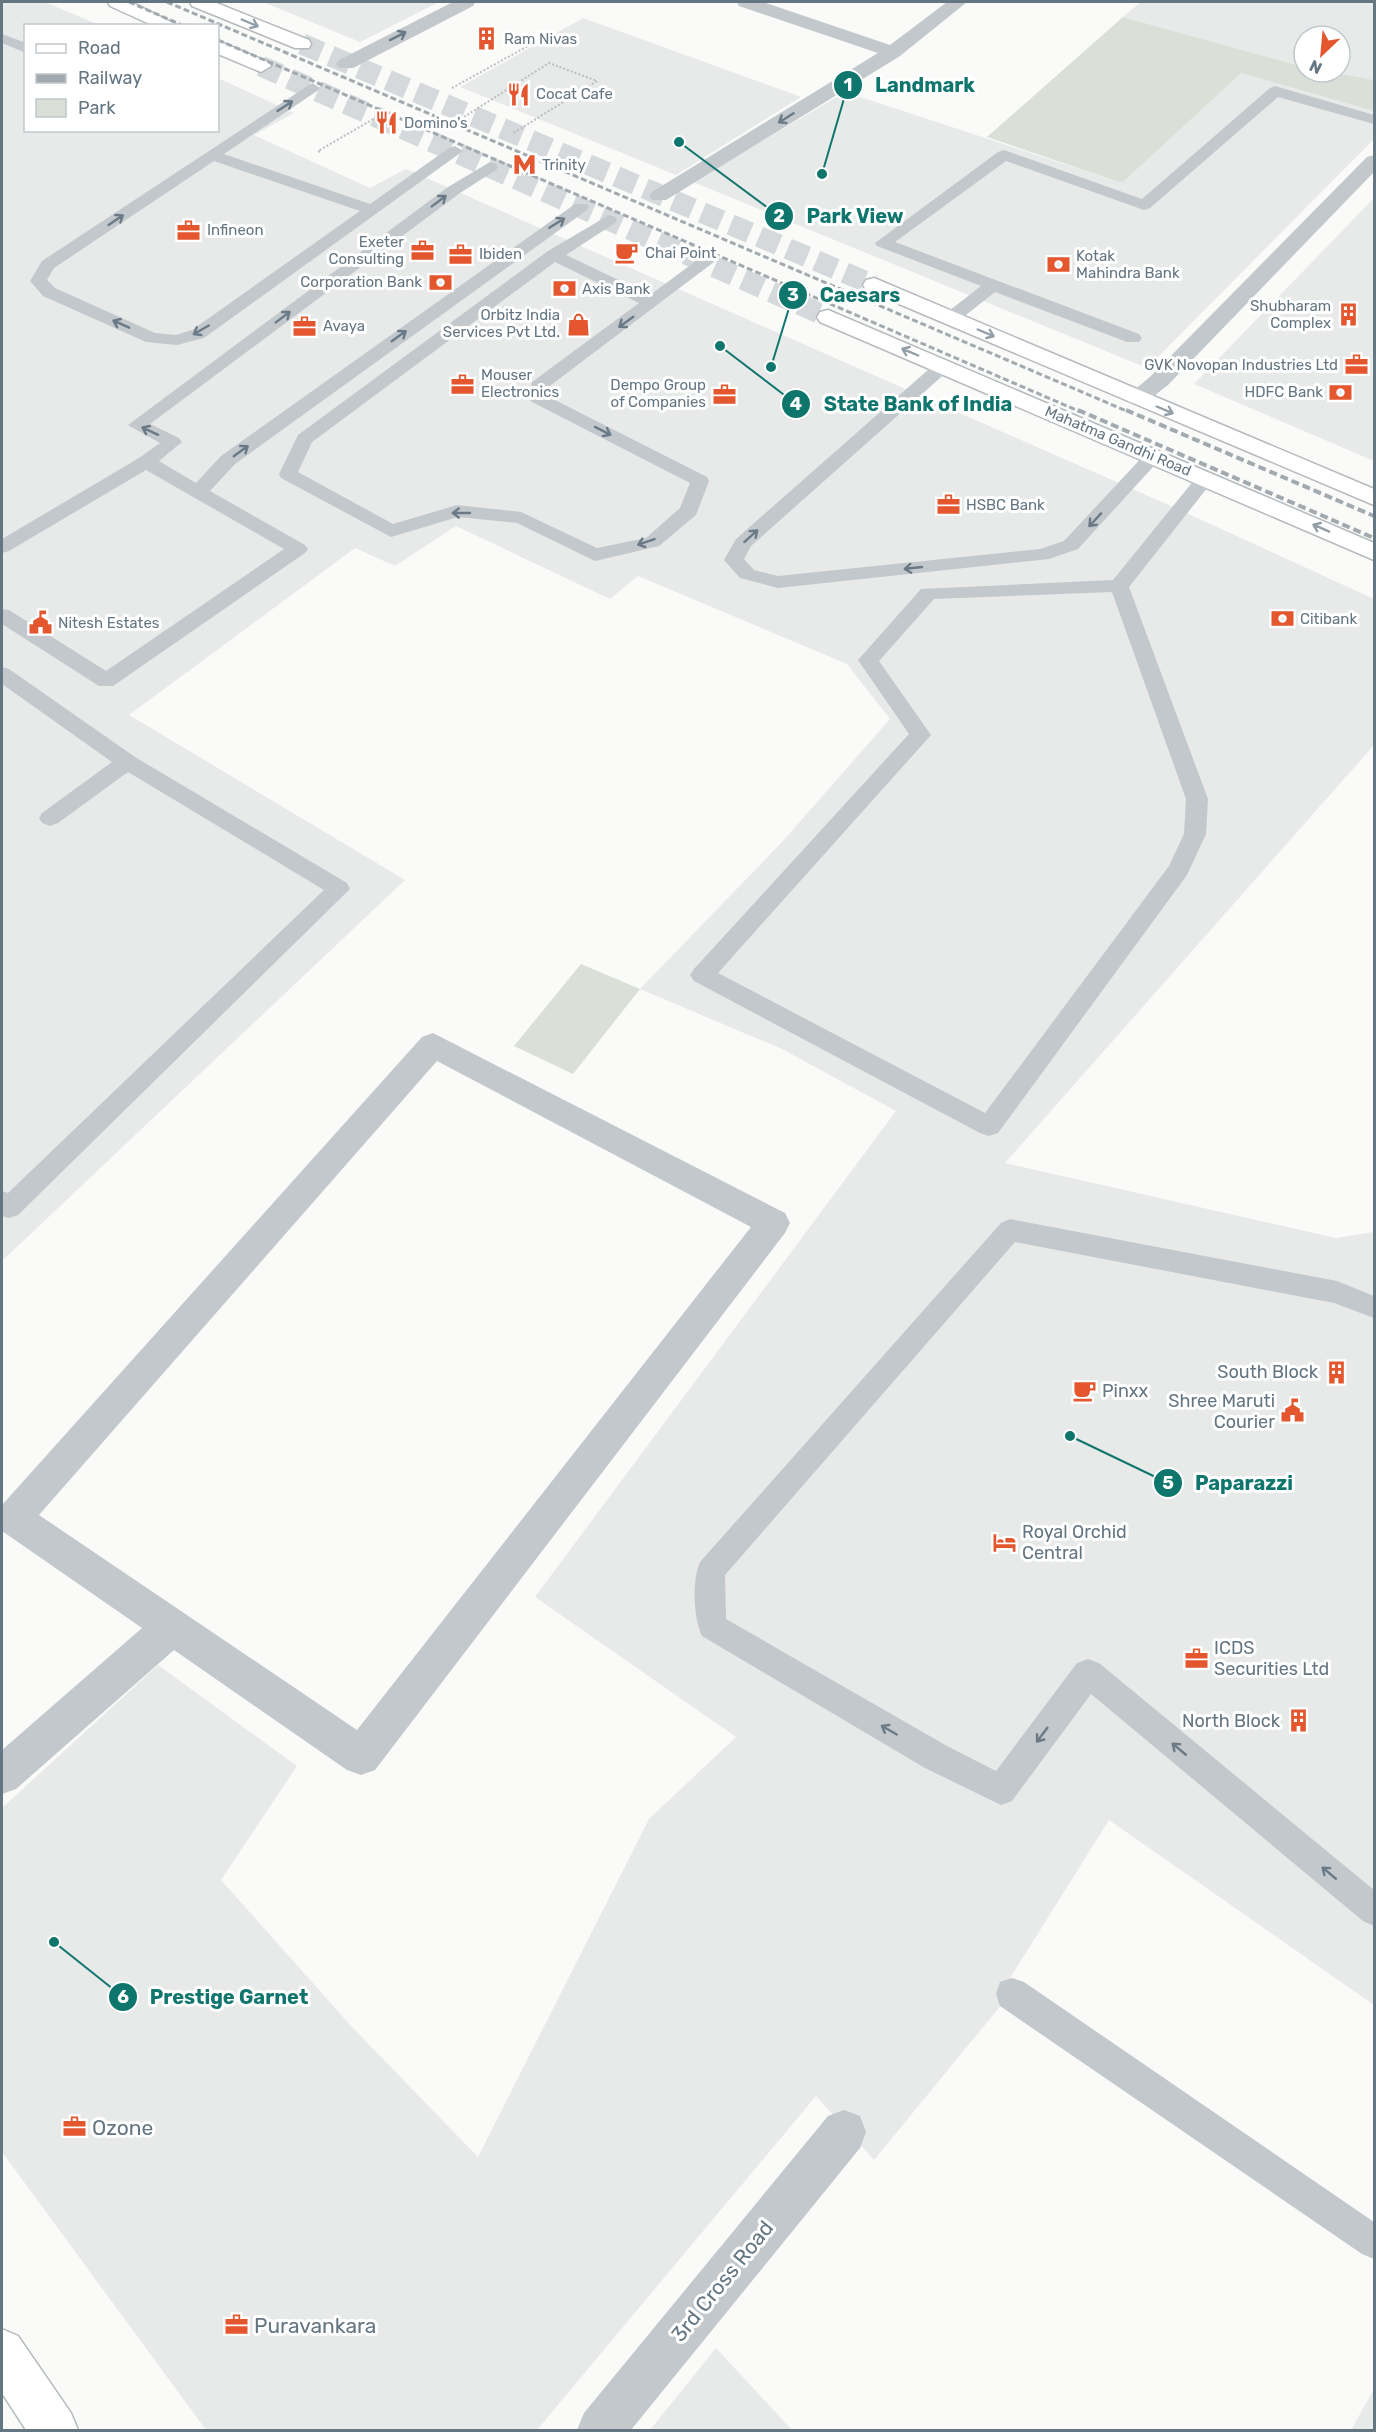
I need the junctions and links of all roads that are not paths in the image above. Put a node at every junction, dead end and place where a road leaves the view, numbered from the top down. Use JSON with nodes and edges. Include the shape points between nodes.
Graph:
{"nodes":[{"id":1,"x":117,"y":2,"type":"edge"},
{"id":2,"x":199,"y":2,"type":"edge"},
{"id":3,"x":466,"y":2,"type":"edge"},
{"id":4,"x":746,"y":2,"type":"edge"},
{"id":5,"x":958,"y":2,"type":"edge"},
{"id":6,"x":166,"y":24,"type":"edge"},
{"id":7,"x":2,"y":38,"type":"edge"},
{"id":8,"x":302,"y":44,"type":"tunnel mouth"},
{"id":9,"x":24,"y":48,"type":"edge"},
{"id":10,"x":219,"y":49,"type":"edge"},
{"id":11,"x":893,"y":52,"type":"junction"},
{"id":12,"x":346,"y":64,"type":"dead end"},
{"id":13,"x":261,"y":66,"type":"tunnel mouth"},
{"id":14,"x":312,"y":88,"type":"dead end"},
{"id":15,"x":1374,"y":120,"type":"edge"},
{"id":16,"x":455,"y":151,"type":"dead end"},
{"id":17,"x":213,"y":155,"type":"junction"},
{"id":18,"x":1374,"y":161,"type":"edge"},
{"id":19,"x":490,"y":167,"type":"dead end"},
{"id":20,"x":659,"y":196,"type":"dead end"},
{"id":21,"x":581,"y":207,"type":"dead end"},
{"id":22,"x":372,"y":210,"type":"junction"},
{"id":23,"x":609,"y":220,"type":"dead end"},
{"id":24,"x":561,"y":250,"type":"junction"},
{"id":25,"x":706,"y":262,"type":"dead end"},
{"id":26,"x":874,"y":285,"type":"tunnel mouth"},
{"id":27,"x":992,"y":286,"type":"junction"},
{"id":28,"x":652,"y":303,"type":"junction"},
{"id":29,"x":828,"y":317,"type":"tunnel mouth"},
{"id":30,"x":951,"y":318,"type":"junction"},
{"id":31,"x":1133,"y":338,"type":"dead end"},
{"id":32,"x":943,"y":366,"type":"junction"},
{"id":33,"x":1137,"y":398,"type":"junction"},
{"id":34,"x":1154,"y":456,"type":"junction"},
{"id":35,"x":146,"y":462,"type":"junction"},
{"id":36,"x":1206,"y":478,"type":"junction"},
{"id":37,"x":199,"y":491,"type":"junction"},
{"id":38,"x":1374,"y":498,"type":"edge"},
{"id":39,"x":2,"y":547,"type":"edge"},
{"id":40,"x":1374,"y":552,"type":"edge"},
{"id":41,"x":1119,"y":586,"type":"junction"},
{"id":42,"x":2,"y":615,"type":"edge"},
{"id":43,"x":2,"y":674,"type":"edge"},
{"id":44,"x":128,"y":762,"type":"junction"},
{"id":45,"x":50,"y":818,"type":"dead end"},
{"id":46,"x":2,"y":1201,"type":"edge"},
{"id":47,"x":1374,"y":1307,"type":"edge"},
{"id":48,"x":172,"y":1627,"type":"junction"},
{"id":49,"x":2,"y":1775,"type":"edge"},
{"id":50,"x":1374,"y":1910,"type":"edge"},
{"id":51,"x":1012,"y":1994,"type":"dead end"},
{"id":52,"x":844,"y":2132,"type":"dead end"},
{"id":53,"x":1374,"y":2242,"type":"edge"},
{"id":54,"x":2,"y":2352,"type":"edge"},
{"id":55,"x":54,"y":2430,"type":"edge"},
{"id":56,"x":601,"y":2430,"type":"edge"}],
"edges":[{"from":1,"to":6,"type":"main road"},
{"from":2,"to":8,"type":"main road","one_way":true},
{"from":12,"to":3,"type":"street","one_way":true},
{"from":4,"to":11,"type":"street"},
{"from":5,"to":11,"type":"street"},
{"from":7,"to":9,"type":"lane"},
{"from":10,"to":13,"type":"main road"},
{"from":11,"to":20,"type":"street","one_way":true},
{"from":17,"to":14,"type":"lane","one_way":true},
{"from":15,"to":27,"type":"lane","via":[[1275,91],[1144,205],[1004,155],[883,243]]},
{"from":16,"to":22,"type":"lane"},
{"from":17,"to":22,"type":"lane"},
{"from":22,"to":17,"type":"lane","one_way":true,"via":[[198,334],[177,340],[152,338],[49,292],[38,281],[48,265]]},
{"from":18,"to":33,"type":"street","via":[[1160,380]]},
{"from":35,"to":19,"type":"lane","one_way":true,"via":[[173,442],[137,425]]},
{"from":37,"to":21,"type":"lane","one_way":true,"via":[[228,460]]},
{"from":23,"to":24,"type":"lane"},
{"from":24,"to":28,"type":"lane"},
{"from":28,"to":24,"type":"lane","one_way":true,"via":[[538,386],[538,398],[700,480],[689,511],[652,542],[595,555],[521,518],[457,512],[391,531],[288,474],[304,439]]},
{"from":25,"to":28,"type":"lane"},
{"from":26,"to":30,"type":"main road"},
{"from":27,"to":30,"type":"lane"},
{"from":27,"to":31,"type":"lane"},
{"from":32,"to":29,"type":"main road","name":"Mahatma Gandhi Road","one_way":true},
{"from":30,"to":33,"type":"main road","one_way":true},
{"from":32,"to":34,"type":"main road","name":"Mahatma Gandhi Road"},
{"from":34,"to":32,"type":"lane","one_way":true,"via":[[1071,545],[1042,555],[778,582],[747,574],[734,560],[743,543]]},
{"from":33,"to":38,"type":"main road","one_way":true},
{"from":34,"to":36,"type":"main road","name":"Mahatma Gandhi Road"},
{"from":35,"to":37,"type":"lane"},
{"from":35,"to":39,"type":"lane"},
{"from":40,"to":36,"type":"main road","name":"Mahatma Gandhi Road","one_way":true},
{"from":36,"to":41,"type":"lane"},
{"from":37,"to":42,"type":"lane","via":[[298,549],[106,681]]},
{"from":41,"to":41,"type":"lane","via":[[928,593],[868,660],[920,735],[702,975],[989,1126],[1179,869],[1195,834],[1197,799]]},
{"from":43,"to":44,"type":"lane"},
{"from":44,"to":45,"type":"lane"},
{"from":44,"to":46,"type":"lane","via":[[339,889],[9,1208]]},
{"from":50,"to":47,"type":"lane","one_way":true,"via":[[1088,1673],[1001,1790],[936,1757],[712,1626],[710,1571],[1010,1230],[1336,1292]]},
{"from":48,"to":48,"type":"street","via":[[362,1756],[773,1223],[433,1045],[13,1518]]},
{"from":48,"to":49,"type":"street"},
{"from":51,"to":53,"type":"lane"},
{"from":52,"to":56,"type":"street","name":"3rd Cross Road"},
{"from":54,"to":55,"type":"main road"}]}
